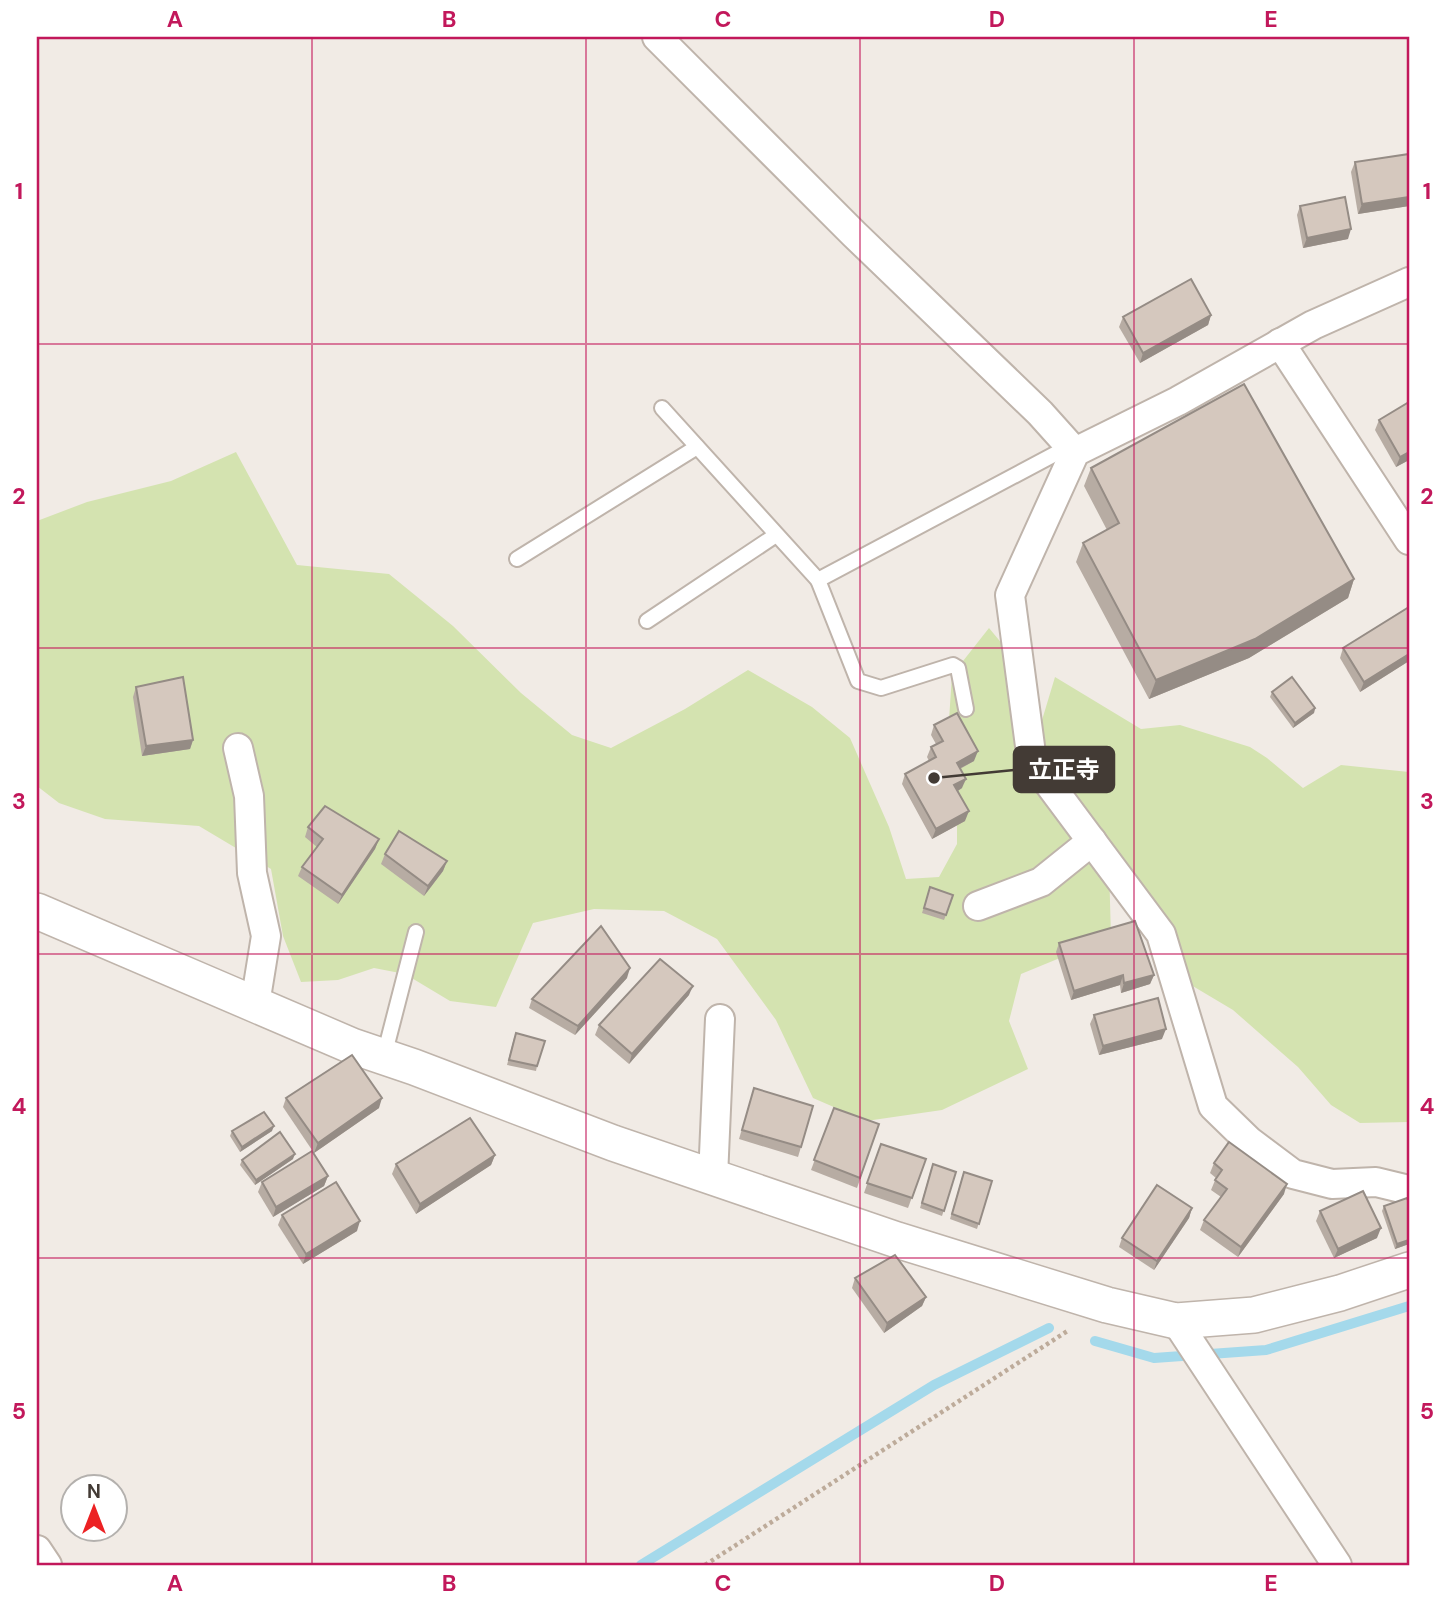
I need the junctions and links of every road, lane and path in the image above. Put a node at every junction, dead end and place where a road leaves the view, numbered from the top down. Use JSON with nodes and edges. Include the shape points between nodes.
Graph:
{"nodes":[{"id":1,"x":657,"y":37,"type":"edge"},
{"id":2,"x":1409,"y":282,"type":"edge"},
{"id":3,"x":1280,"y":343,"type":"junction"},
{"id":4,"x":662,"y":408,"type":"dead end"},
{"id":5,"x":697,"y":447,"type":"junction"},
{"id":6,"x":1073,"y":449,"type":"junction"},
{"id":7,"x":776,"y":534,"type":"junction"},
{"id":8,"x":1409,"y":540,"type":"edge"},
{"id":9,"x":517,"y":559,"type":"dead end"},
{"id":10,"x":818,"y":580,"type":"junction"},
{"id":11,"x":647,"y":621,"type":"dead end"},
{"id":12,"x":966,"y":709,"type":"dead end"},
{"id":13,"x":238,"y":748,"type":"dead end"},
{"id":14,"x":1092,"y":841,"type":"junction"},
{"id":15,"x":978,"y":906,"type":"dead end"},
{"id":16,"x":37,"y":911,"type":"edge"},
{"id":17,"x":416,"y":932,"type":"dead end"},
{"id":18,"x":255,"y":1004,"type":"junction"},
{"id":19,"x":720,"y":1019,"type":"dead end"},
{"id":20,"x":384,"y":1056,"type":"junction"},
{"id":21,"x":713,"y":1177,"type":"junction"},
{"id":22,"x":1409,"y":1190,"type":"edge"},
{"id":23,"x":1409,"y":1270,"type":"edge"},
{"id":24,"x":1107,"y":1305,"type":"junction"},
{"id":25,"x":1180,"y":1327,"type":"junction"},
{"id":26,"x":37,"y":1550,"type":"edge"},
{"id":27,"x":47,"y":1565,"type":"edge"},
{"id":28,"x":705,"y":1565,"type":"edge"},
{"id":29,"x":1337,"y":1565,"type":"edge"}],
"edges":[{"from":1,"to":6,"type":"street"},
{"from":2,"to":3,"type":"street"},
{"from":3,"to":6,"type":"street","via":[[1178,401]]},
{"from":3,"to":8,"type":"street"},
{"from":4,"to":5,"type":"lane"},
{"from":5,"to":7,"type":"lane"},
{"from":5,"to":9,"type":"lane"},
{"from":6,"to":10,"type":"lane"},
{"from":6,"to":14,"type":"street","via":[[1010,595],[1032,761]]},
{"from":7,"to":10,"type":"lane"},
{"from":7,"to":11,"type":"lane"},
{"from":10,"to":12,"type":"lane","via":[[858,681],[881,688],[953,665],[958,668]]},
{"from":13,"to":18,"type":"street","via":[[249,796],[252,873],[266,936]]},
{"from":14,"to":15,"type":"street","via":[[1041,882]]},
{"from":14,"to":22,"type":"street","via":[[1161,934],[1213,1106],[1293,1174],[1332,1184],[1376,1182]]},
{"from":16,"to":18,"type":"street"},
{"from":17,"to":20,"type":"lane"},
{"from":18,"to":20,"type":"street"},
{"from":19,"to":21,"type":"street"},
{"from":20,"to":21,"type":"street"},
{"from":21,"to":24,"type":"street"},
{"from":23,"to":25,"type":"street","via":[[1254,1315]]},
{"from":24,"to":25,"type":"street"},
{"from":24,"to":28,"type":"path"},
{"from":25,"to":29,"type":"street"},
{"from":26,"to":27,"type":"street"}]}
